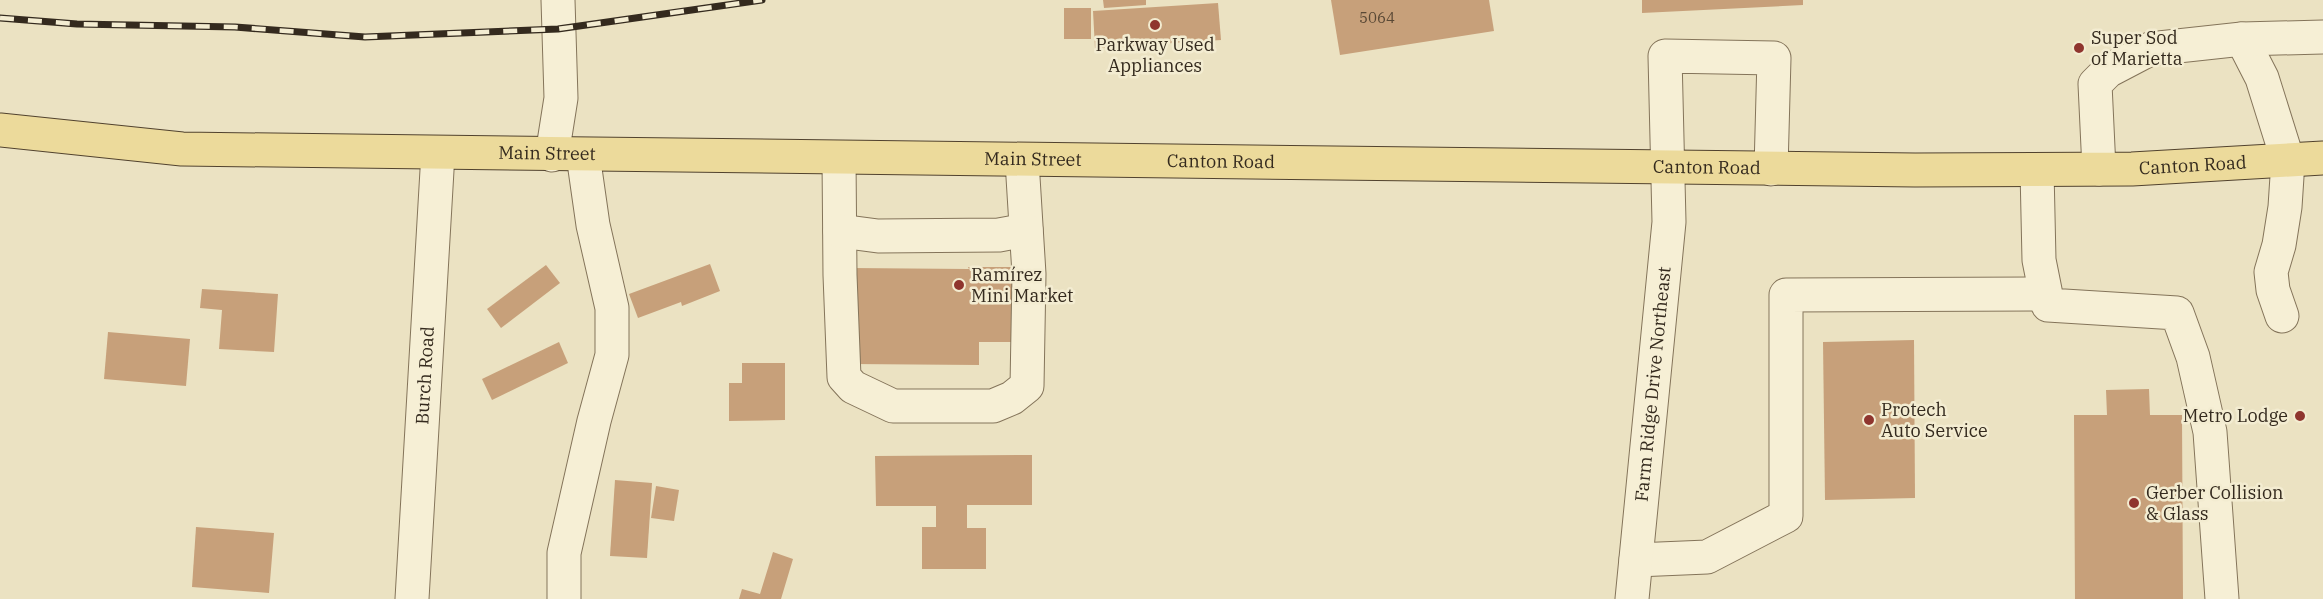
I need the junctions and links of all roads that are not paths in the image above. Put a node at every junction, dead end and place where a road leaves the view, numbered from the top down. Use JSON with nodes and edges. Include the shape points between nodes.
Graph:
{"nodes":[{"id":1,"x":558,"y":0,"type":"edge"},
{"id":2,"x":2323,"y":38,"type":"edge"},
{"id":3,"x":2242,"y":39,"type":"junction"},
{"id":4,"x":0,"y":130,"type":"edge"},
{"id":5,"x":438,"y":153,"type":"junction"},
{"id":6,"x":568,"y":155,"type":"junction"},
{"id":7,"x":839,"y":158,"type":"junction"},
{"id":8,"x":2323,"y":158,"type":"edge"},
{"id":9,"x":1022,"y":161,"type":"junction"},
{"id":10,"x":1093,"y":161,"type":"joint"},
{"id":11,"x":2288,"y":161,"type":"junction"},
{"id":12,"x":1668,"y":167,"type":"junction"},
{"id":13,"x":1771,"y":169,"type":"junction"},
{"id":14,"x":2099,"y":169,"type":"junction"},
{"id":15,"x":2037,"y":170,"type":"junction"},
{"id":16,"x":1026,"y":230,"type":"junction"},
{"id":17,"x":840,"y":231,"type":"junction"},
{"id":18,"x":2045,"y":294,"type":"junction"},
{"id":19,"x":2282,"y":316,"type":"dead end"},
{"id":20,"x":1636,"y":560,"type":"junction"},
{"id":21,"x":412,"y":599,"type":"edge"},
{"id":22,"x":564,"y":599,"type":"edge"},
{"id":23,"x":1632,"y":599,"type":"edge"},
{"id":24,"x":2222,"y":599,"type":"edge"}],
"edges":[{"from":1,"to":6,"type":"street","via":[[561,98]]},
{"from":2,"to":3,"type":"street"},
{"from":3,"to":11,"type":"street","via":[[2262,78]]},
{"from":3,"to":14,"type":"street","via":[[2150,49],[2108,70],[2095,84]]},
{"from":4,"to":5,"type":"main road","name":"Main Street","via":[[182,149]]},
{"from":5,"to":6,"type":"main road","name":"Main Street"},
{"from":5,"to":21,"type":"street","name":"Burch Road"},
{"from":6,"to":7,"type":"main road","name":"Main Street"},
{"from":6,"to":22,"type":"street","via":[[593,225],[612,308],[612,355],[564,554]]},
{"from":7,"to":9,"type":"main road","name":"Main Street"},
{"from":7,"to":17,"type":"street"},
{"from":8,"to":11,"type":"main road","name":"Canton Road"},
{"from":9,"to":10,"type":"main road","name":"Main Street"},
{"from":9,"to":16,"type":"street"},
{"from":10,"to":12,"type":"main road","name":"Canton Road"},
{"from":11,"to":14,"type":"main road","name":"Canton Road"},
{"from":11,"to":19,"type":"street","via":[[2282,226],[2271,272]]},
{"from":12,"to":13,"type":"main road","name":"Canton Road"},
{"from":12,"to":13,"type":"street","name":"Farm Ridge Drive Northeast","via":[[1665,56],[1774,58]]},
{"from":12,"to":20,"type":"street","name":"Farm Ridge Drive Northeast","via":[[1669,222]]},
{"from":13,"to":15,"type":"main road","name":"Canton Road"},
{"from":14,"to":15,"type":"main road","name":"Canton Road"},
{"from":15,"to":18,"type":"street","via":[[2039,260]]},
{"from":16,"to":17,"type":"street","via":[[999,235],[878,236]]},
{"from":16,"to":17,"type":"street","via":[[1027,386],[993,406],[893,406],[854,387],[844,377]]},
{"from":18,"to":20,"type":"street","via":[[1786,295],[1786,516],[1707,557]]},
{"from":18,"to":24,"type":"street","via":[[2048,305],[2178,313],[2193,357],[2210,432]]},
{"from":20,"to":23,"type":"street","name":"Farm Ridge Drive Northeast"}]}
